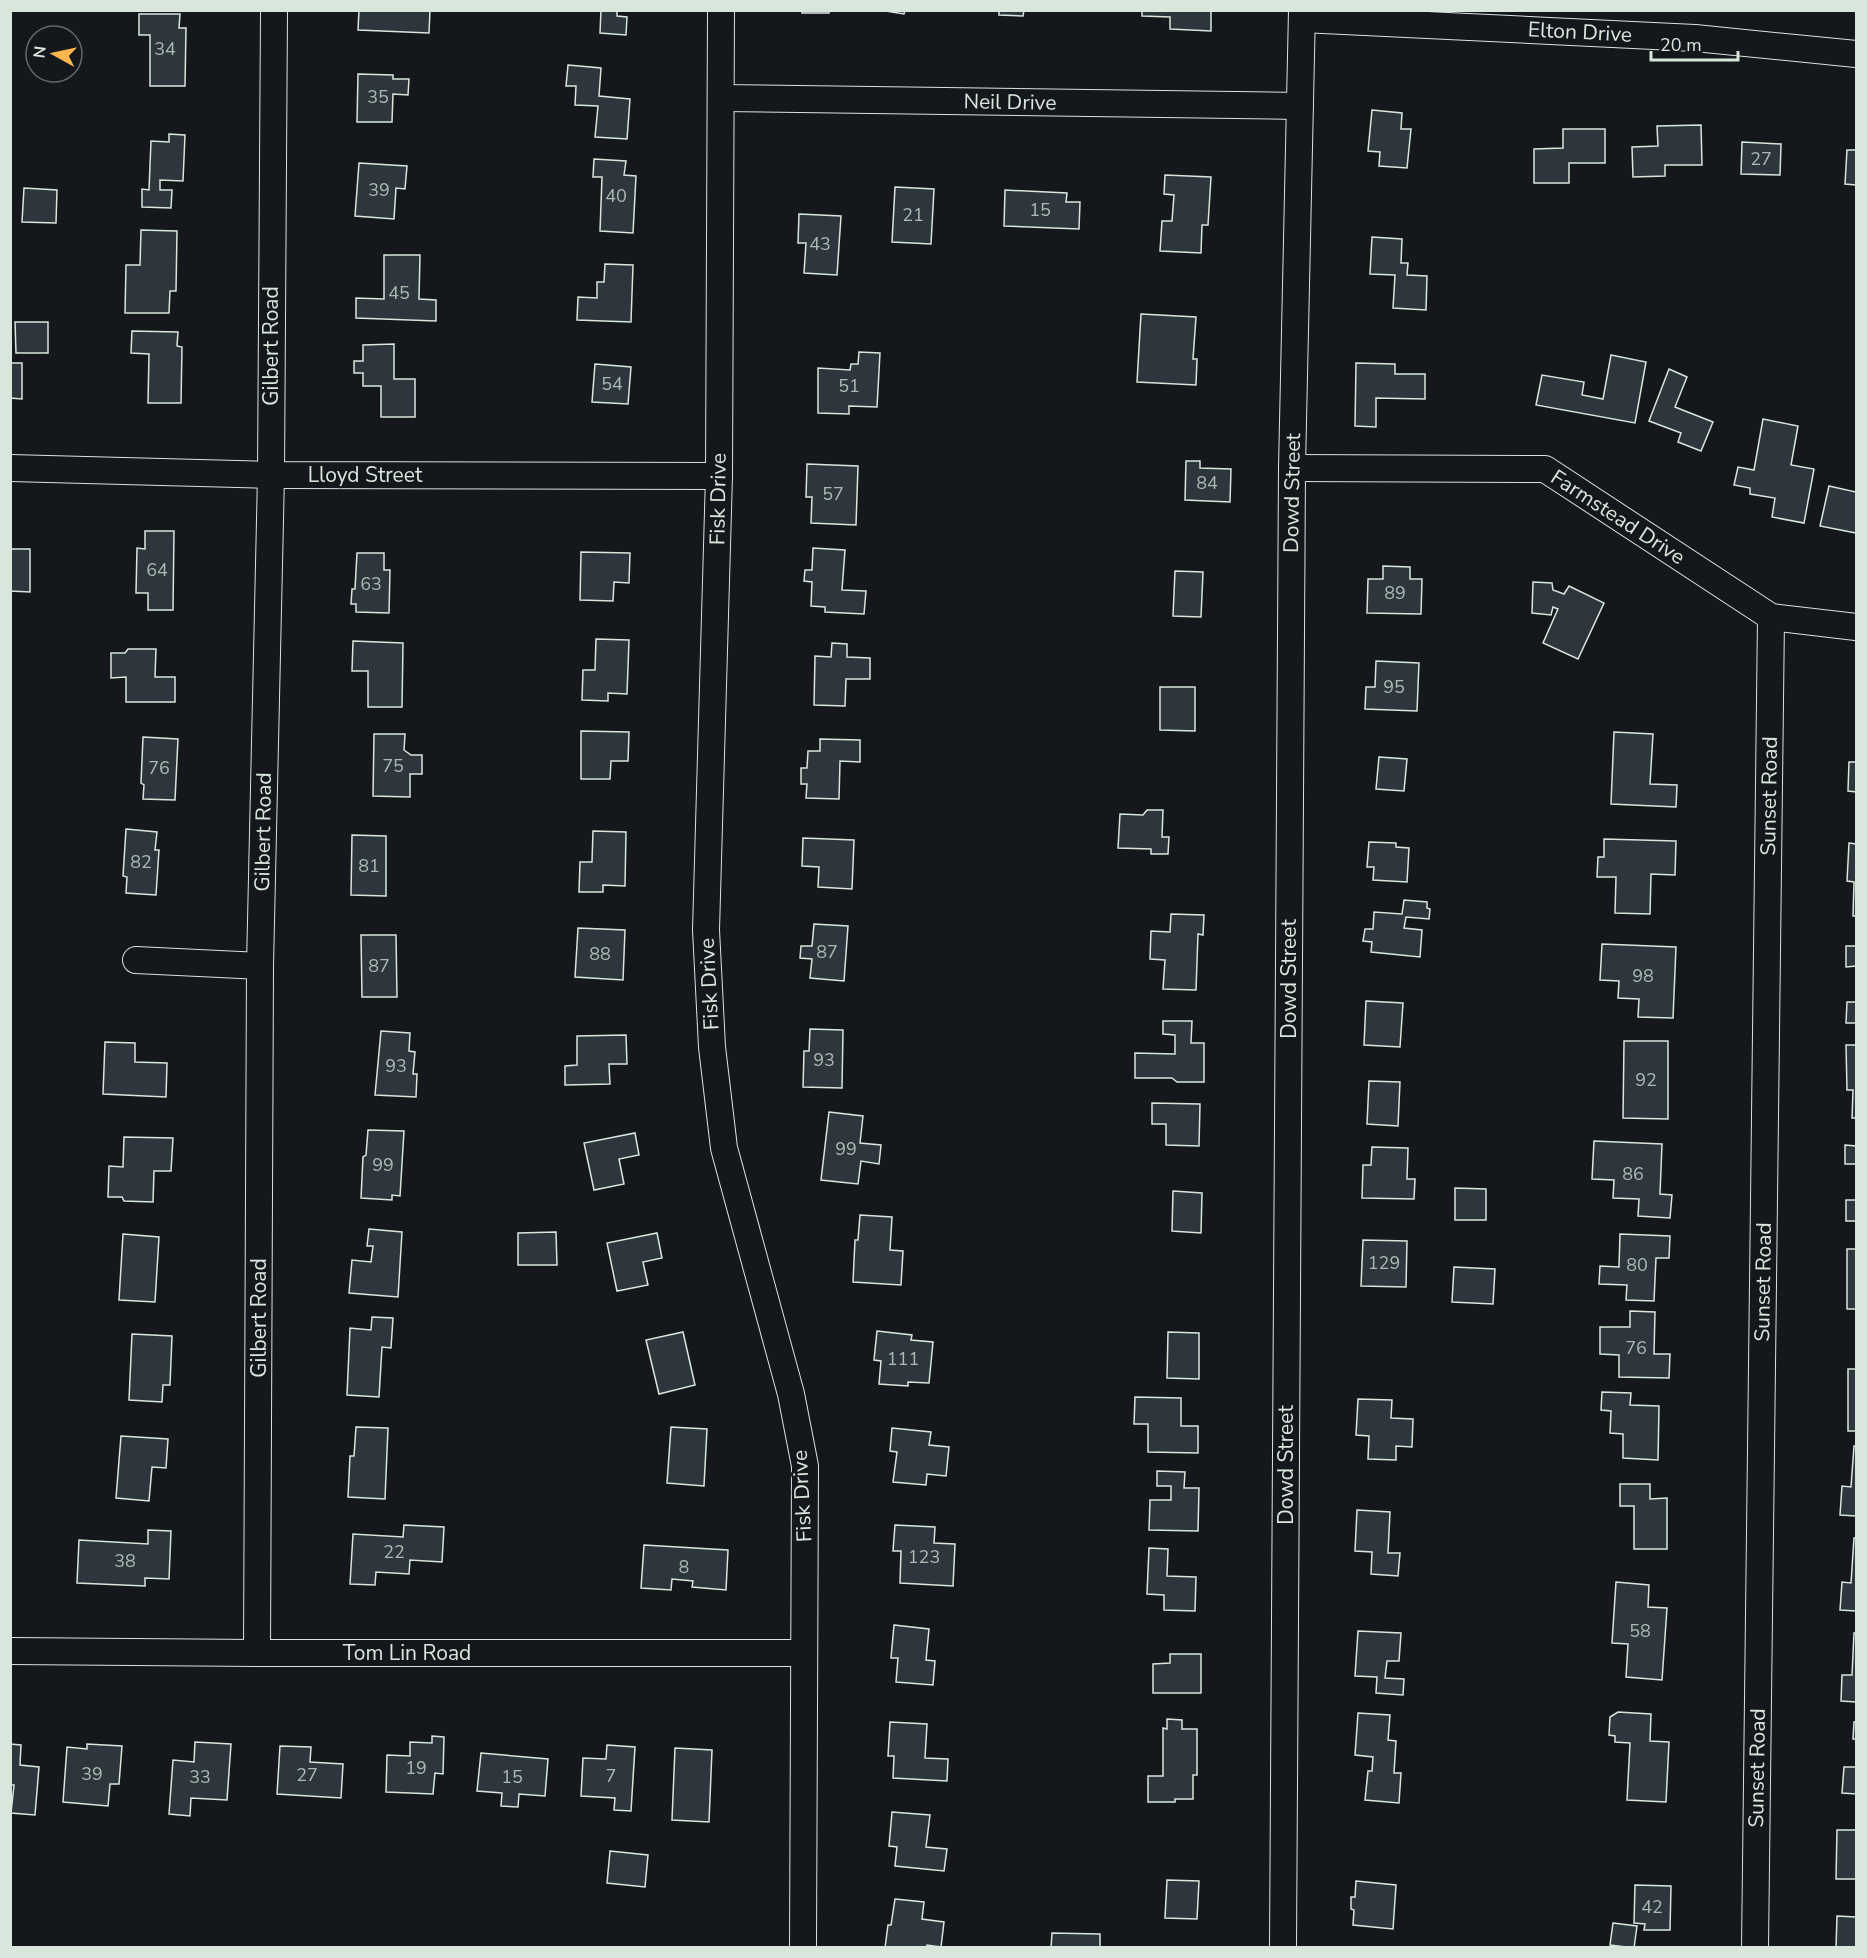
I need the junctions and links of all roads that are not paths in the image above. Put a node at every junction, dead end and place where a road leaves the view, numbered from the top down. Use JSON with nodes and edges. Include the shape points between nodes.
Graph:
{"nodes":[{"id":1,"x":274,"y":10,"type":"edge"},
{"id":2,"x":721,"y":10,"type":"edge"},
{"id":3,"x":1302,"y":15,"type":"edge"},
{"id":4,"x":1857,"y":54,"type":"edge"},
{"id":5,"x":721,"y":98,"type":"junction"},
{"id":6,"x":1300,"y":106,"type":"junction"},
{"id":7,"x":10,"y":468,"type":"edge"},
{"id":8,"x":1292,"y":468,"type":"junction"},
{"id":9,"x":271,"y":475,"type":"junction"},
{"id":10,"x":719,"y":476,"type":"junction"},
{"id":11,"x":1771,"y":617,"type":"junction"},
{"id":12,"x":1857,"y":627,"type":"edge"},
{"id":13,"x":136,"y":960,"type":"dead end"},
{"id":14,"x":260,"y":966,"type":"junction"},
{"id":15,"x":10,"y":1651,"type":"edge"},
{"id":16,"x":257,"y":1653,"type":"junction"},
{"id":17,"x":804,"y":1653,"type":"junction"},
{"id":18,"x":803,"y":1947,"type":"edge"},
{"id":19,"x":1282,"y":1947,"type":"edge"},
{"id":20,"x":1755,"y":1947,"type":"edge"}],
"edges":[{"from":1,"to":9,"type":"street","name":"Gilbert Road"},
{"from":2,"to":5,"type":"street","name":"Fisk Drive"},
{"from":3,"to":4,"type":"street","name":"Elton Drive","via":[[1695,38]]},
{"from":3,"to":6,"type":"street","name":"Dowd Street"},
{"from":5,"to":6,"type":"street","name":"Neil Drive"},
{"from":5,"to":10,"type":"street","name":"Fisk Drive"},
{"from":6,"to":8,"type":"street","name":"Dowd Street"},
{"from":7,"to":9,"type":"street","name":"Lloyd Street"},
{"from":8,"to":11,"type":"street","name":"Farmstead Drive","via":[[1545,470]]},
{"from":8,"to":19,"type":"street","name":"Dowd Street"},
{"from":9,"to":10,"type":"street","name":"Lloyd Street"},
{"from":9,"to":14,"type":"street","name":"Gilbert Road"},
{"from":10,"to":17,"type":"street","name":"Fisk Drive","via":[[706,930],[712,1047],[724,1148],[791,1394],[804,1466]]},
{"from":11,"to":12,"type":"street","name":"Farmstead Drive"},
{"from":11,"to":20,"type":"street","name":"Sunset Road"},
{"from":13,"to":14,"type":"street"},
{"from":14,"to":16,"type":"street","name":"Gilbert Road"},
{"from":15,"to":16,"type":"street","name":"Tom Lin Road"},
{"from":16,"to":17,"type":"street","name":"Tom Lin Road"},
{"from":17,"to":18,"type":"street","name":"Fisk Drive"}]}
